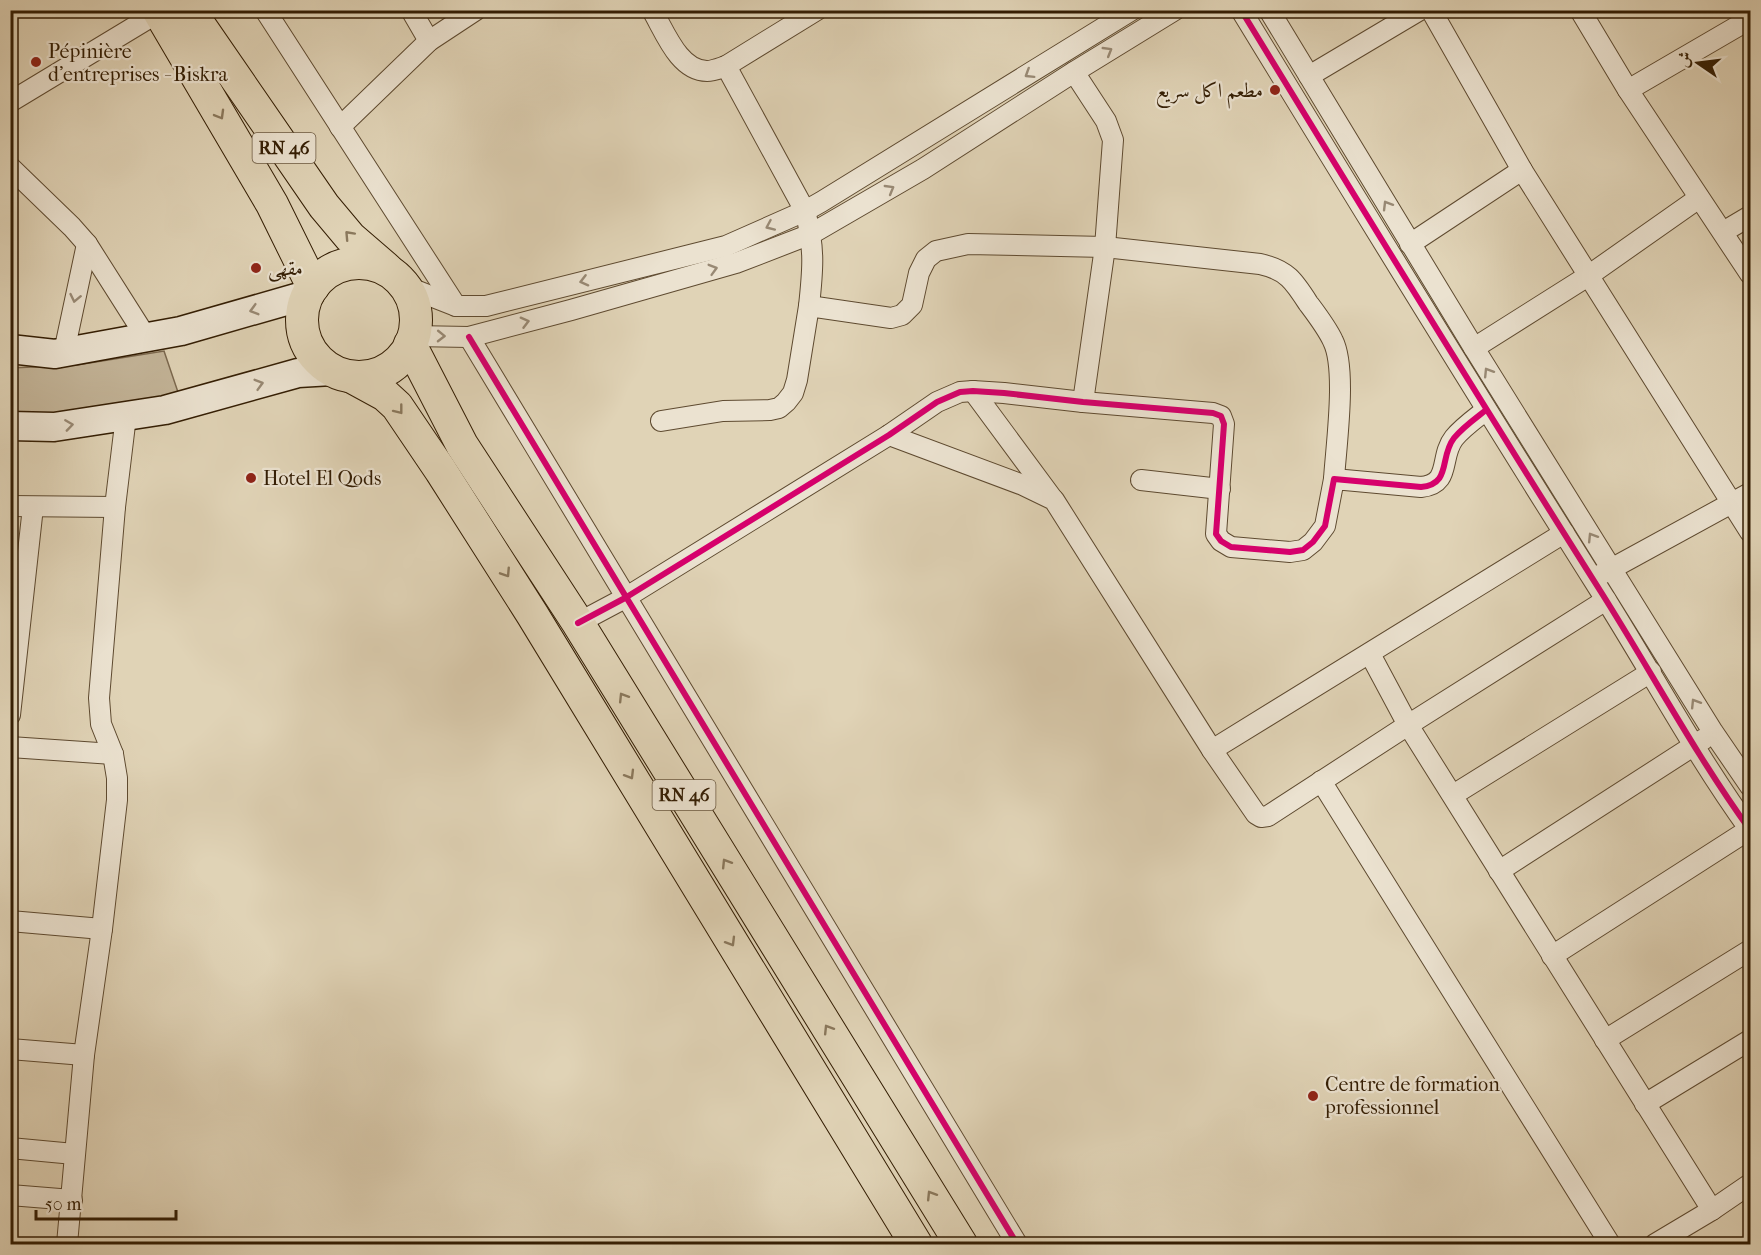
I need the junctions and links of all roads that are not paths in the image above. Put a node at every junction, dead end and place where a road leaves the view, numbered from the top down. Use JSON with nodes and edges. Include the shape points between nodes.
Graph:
{"nodes":[{"id":1,"x":265,"y":10,"type":"edge"},
{"id":2,"x":411,"y":10,"type":"edge"},
{"id":3,"x":476,"y":10,"type":"edge"},
{"id":4,"x":652,"y":10,"type":"edge"},
{"id":5,"x":817,"y":10,"type":"edge"},
{"id":6,"x":1132,"y":10,"type":"edge"},
{"id":7,"x":1175,"y":10,"type":"edge"},
{"id":8,"x":1241,"y":10,"type":"edge"},
{"id":9,"x":1269,"y":10,"type":"edge"},
{"id":10,"x":1420,"y":10,"type":"edge"},
{"id":11,"x":1431,"y":10,"type":"edge"},
{"id":12,"x":1580,"y":10,"type":"edge"},
{"id":13,"x":169,"y":11,"type":"edge"},
{"id":14,"x":1750,"y":19,"type":"edge"},
{"id":15,"x":429,"y":41,"type":"junction"},
{"id":16,"x":726,"y":66,"type":"junction"},
{"id":17,"x":1074,"y":72,"type":"junction"},
{"id":18,"x":1309,"y":76,"type":"junction"},
{"id":19,"x":1628,"y":90,"type":"junction"},
{"id":20,"x":10,"y":102,"type":"edge"},
{"id":21,"x":340,"y":127,"type":"junction"},
{"id":22,"x":10,"y":167,"type":"edge"},
{"id":23,"x":1522,"y":170,"type":"junction"},
{"id":24,"x":1699,"y":198,"type":"junction"},
{"id":25,"x":805,"y":211,"type":"junction"},
{"id":26,"x":1750,"y":216,"type":"edge"},
{"id":27,"x":1723,"y":232,"type":"junction"},
{"id":28,"x":811,"y":234,"type":"junction"},
{"id":29,"x":87,"y":244,"type":"junction"},
{"id":30,"x":1410,"y":244,"type":"junction"},
{"id":31,"x":1105,"y":247,"type":"junction"},
{"id":32,"x":1750,"y":274,"type":"edge"},
{"id":33,"x":1588,"y":276,"type":"junction"},
{"id":34,"x":399,"y":280,"type":"junction"},
{"id":35,"x":311,"y":290,"type":"junction"},
{"id":36,"x":456,"y":306,"type":"junction"},
{"id":37,"x":809,"y":306,"type":"junction"},
{"id":38,"x":146,"y":337,"type":"junction"},
{"id":39,"x":469,"y":337,"type":"junction"},
{"id":40,"x":412,"y":340,"type":"junction"},
{"id":41,"x":1474,"y":348,"type":"junction"},
{"id":42,"x":10,"y":349,"type":"edge"},
{"id":43,"x":64,"y":352,"type":"junction"},
{"id":44,"x":342,"y":374,"type":"junction"},
{"id":45,"x":973,"y":391,"type":"junction"},
{"id":46,"x":1083,"y":402,"type":"junction"},
{"id":47,"x":1486,"y":410,"type":"junction"},
{"id":48,"x":126,"y":416,"type":"junction"},
{"id":49,"x":661,"y":421,"type":"dead end"},
{"id":50,"x":10,"y":426,"type":"edge"},
{"id":51,"x":889,"y":435,"type":"junction"},
{"id":52,"x":1334,"y":479,"type":"junction"},
{"id":53,"x":1141,"y":480,"type":"dead end"},
{"id":54,"x":1220,"y":489,"type":"junction"},
{"id":55,"x":1750,"y":493,"type":"edge"},
{"id":56,"x":1054,"y":500,"type":"junction"},
{"id":57,"x":1733,"y":504,"type":"junction"},
{"id":58,"x":10,"y":506,"type":"edge"},
{"id":59,"x":33,"y":507,"type":"junction"},
{"id":60,"x":115,"y":507,"type":"junction"},
{"id":61,"x":1750,"y":532,"type":"edge"},
{"id":62,"x":1564,"y":533,"type":"junction"},
{"id":63,"x":1611,"y":568,"type":"junction"},
{"id":64,"x":1593,"y":579,"type":"junction"},
{"id":65,"x":625,"y":598,"type":"junction"},
{"id":66,"x":1606,"y":600,"type":"junction"},
{"id":67,"x":578,"y":623,"type":"junction"},
{"id":68,"x":1370,"y":654,"type":"junction"},
{"id":69,"x":1651,"y":672,"type":"junction"},
{"id":70,"x":10,"y":715,"type":"edge"},
{"id":71,"x":1408,"y":725,"type":"junction"},
{"id":72,"x":1713,"y":732,"type":"junction"},
{"id":73,"x":1695,"y":745,"type":"junction"},
{"id":74,"x":10,"y":747,"type":"edge"},
{"id":75,"x":1212,"y":750,"type":"junction"},
{"id":76,"x":113,"y":754,"type":"junction"},
{"id":77,"x":1321,"y":781,"type":"junction"},
{"id":78,"x":1750,"y":786,"type":"edge"},
{"id":79,"x":1453,"y":795,"type":"junction"},
{"id":80,"x":1750,"y":829,"type":"edge"},
{"id":81,"x":1499,"y":871,"type":"junction"},
{"id":82,"x":10,"y":921,"type":"edge"},
{"id":83,"x":102,"y":929,"type":"junction"},
{"id":84,"x":1750,"y":950,"type":"edge"},
{"id":85,"x":1552,"y":956,"type":"junction"},
{"id":86,"x":1605,"y":1040,"type":"junction"},
{"id":87,"x":1750,"y":1040,"type":"edge"},
{"id":88,"x":10,"y":1048,"type":"edge"},
{"id":89,"x":84,"y":1055,"type":"junction"},
{"id":90,"x":1645,"y":1104,"type":"junction"},
{"id":91,"x":10,"y":1148,"type":"edge"},
{"id":92,"x":74,"y":1154,"type":"junction"},
{"id":93,"x":1750,"y":1184,"type":"edge"},
{"id":94,"x":10,"y":1195,"type":"edge"},
{"id":95,"x":72,"y":1200,"type":"junction"},
{"id":96,"x":1712,"y":1210,"type":"junction"},
{"id":97,"x":68,"y":1245,"type":"edge"},
{"id":98,"x":916,"y":1245,"type":"edge"},
{"id":99,"x":961,"y":1245,"type":"edge"},
{"id":100,"x":1017,"y":1245,"type":"edge"},
{"id":101,"x":1610,"y":1245,"type":"edge"},
{"id":102,"x":1654,"y":1245,"type":"edge"}],
"edges":[{"from":1,"to":21,"type":"street"},
{"from":2,"to":15,"type":"street"},
{"from":3,"to":15,"type":"street"},
{"from":4,"to":16,"type":"street","via":[[686,64],[709,72]]},
{"from":5,"to":16,"type":"street"},
{"from":6,"to":25,"type":"street","one_way":true},
{"from":17,"to":7,"type":"street","one_way":true},
{"from":8,"to":47,"type":"street"},
{"from":9,"to":18,"type":"street"},
{"from":10,"to":18,"type":"street"},
{"from":11,"to":23,"type":"street"},
{"from":12,"to":19,"type":"street"},
{"from":13,"to":20,"type":"street"},
{"from":34,"to":13,"type":"main road","number":"RN 46","one_way":true,"via":[[350,237]]},
{"from":13,"to":35,"type":"main road","number":"RN 46","one_way":true,"via":[[272,204]]},
{"from":14,"to":19,"type":"street"},
{"from":15,"to":21,"type":"street"},
{"from":16,"to":25,"type":"street"},
{"from":28,"to":17,"type":"street","one_way":true,"via":[[923,169]]},
{"from":17,"to":31,"type":"street","via":[[1106,121],[1113,140]]},
{"from":30,"to":18,"type":"street","one_way":true},
{"from":19,"to":24,"type":"street"},
{"from":21,"to":36,"type":"street"},
{"from":22,"to":29,"type":"street"},
{"from":23,"to":30,"type":"street"},
{"from":23,"to":33,"type":"street"},
{"from":24,"to":27,"type":"street"},
{"from":24,"to":33,"type":"street"},
{"from":25,"to":28,"type":"street"},
{"from":25,"to":36,"type":"street","one_way":true,"via":[[726,246],[486,306]]},
{"from":26,"to":27,"type":"street"},
{"from":27,"to":32,"type":"street"},
{"from":28,"to":37,"type":"street","via":[[814,261]]},
{"from":39,"to":28,"type":"street","one_way":true,"via":[[736,262]]},
{"from":29,"to":38,"type":"street"},
{"from":29,"to":43,"type":"street","one_way":true},
{"from":30,"to":41,"type":"street"},
{"from":31,"to":37,"type":"street","via":[[968,244],[936,251],[926,259],[912,305],[902,315],[891,318]]},
{"from":31,"to":46,"type":"street"},
{"from":31,"to":52,"type":"street","via":[[1260,264],[1275,267],[1295,283],[1334,343],[1338,359]]},
{"from":33,"to":41,"type":"street"},
{"from":33,"to":57,"type":"street"},
{"from":34,"to":35,"type":"main road","via":[[376,266],[359,263],[326,274]]},
{"from":34,"to":36,"type":"street"},
{"from":34,"to":40,"type":"main road","via":[[413,302],[416,320]]},
{"from":35,"to":38,"type":"street","one_way":true,"via":[[181,331]]},
{"from":35,"to":44,"type":"main road","via":[[302,323],[306,342],[317,359]]},
{"from":37,"to":49,"type":"street","via":[[798,380],[793,393],[779,408],[723,411]]},
{"from":38,"to":43,"type":"street"},
{"from":40,"to":39,"type":"street","one_way":true},
{"from":39,"to":65,"type":"street"},
{"from":40,"to":44,"type":"main road","via":[[404,356],[389,369],[370,376]]},
{"from":40,"to":67,"type":"main road","number":"RN 46","via":[[462,445]]},
{"from":63,"to":41,"type":"street","one_way":true},
{"from":42,"to":43,"type":"street"},
{"from":48,"to":44,"type":"street","one_way":true,"via":[[165,411],[298,373]]},
{"from":44,"to":98,"type":"main road","number":"RN 46","one_way":true,"via":[[385,395],[397,406],[441,471]]},
{"from":45,"to":46,"type":"street"},
{"from":45,"to":51,"type":"street","via":[[937,402]]},
{"from":45,"to":56,"type":"street"},
{"from":46,"to":54,"type":"street","via":[[1221,416],[1224,424]]},
{"from":47,"to":52,"type":"street","via":[[1455,436],[1438,481],[1432,486]]},
{"from":47,"to":62,"type":"street"},
{"from":50,"to":48,"type":"street","one_way":true,"via":[[54,427]]},
{"from":48,"to":60,"type":"street"},
{"from":51,"to":56,"type":"street"},
{"from":51,"to":65,"type":"street"},
{"from":52,"to":54,"type":"street","via":[[1325,526],[1303,550],[1290,552],[1231,547],[1221,541],[1216,534]]},
{"from":53,"to":54,"type":"street"},
{"from":55,"to":57,"type":"street"},
{"from":56,"to":75,"type":"street"},
{"from":57,"to":61,"type":"street"},
{"from":57,"to":63,"type":"street"},
{"from":58,"to":59,"type":"street"},
{"from":59,"to":60,"type":"street"},
{"from":59,"to":70,"type":"street"},
{"from":60,"to":76,"type":"street","via":[[99,698],[101,724]]},
{"from":62,"to":64,"type":"street"},
{"from":62,"to":68,"type":"street"},
{"from":63,"to":64,"type":"street"},
{"from":72,"to":63,"type":"street","one_way":true},
{"from":64,"to":66,"type":"street"},
{"from":65,"to":67,"type":"street"},
{"from":65,"to":100,"type":"street"},
{"from":66,"to":69,"type":"street"},
{"from":66,"to":71,"type":"street"},
{"from":99,"to":67,"type":"main road","number":"RN 46","one_way":true},
{"from":68,"to":71,"type":"street"},
{"from":68,"to":75,"type":"street"},
{"from":69,"to":73,"type":"street"},
{"from":69,"to":79,"type":"street"},
{"from":71,"to":77,"type":"street"},
{"from":71,"to":79,"type":"street"},
{"from":72,"to":73,"type":"street"},
{"from":72,"to":78,"type":"street"},
{"from":73,"to":80,"type":"street"},
{"from":73,"to":81,"type":"street"},
{"from":74,"to":76,"type":"street"},
{"from":75,"to":77,"type":"street","via":[[1261,817]]},
{"from":76,"to":83,"type":"street","via":[[117,800]]},
{"from":77,"to":101,"type":"street"},
{"from":79,"to":81,"type":"street"},
{"from":80,"to":85,"type":"street"},
{"from":81,"to":85,"type":"street"},
{"from":82,"to":83,"type":"street"},
{"from":83,"to":89,"type":"street"},
{"from":84,"to":86,"type":"street"},
{"from":85,"to":86,"type":"street"},
{"from":86,"to":90,"type":"street"},
{"from":87,"to":90,"type":"street"},
{"from":88,"to":89,"type":"street"},
{"from":89,"to":92,"type":"street"},
{"from":90,"to":96,"type":"street"},
{"from":91,"to":92,"type":"street"},
{"from":92,"to":95,"type":"street"},
{"from":93,"to":96,"type":"street"},
{"from":94,"to":95,"type":"street"},
{"from":95,"to":97,"type":"street"},
{"from":96,"to":102,"type":"street"}]}
